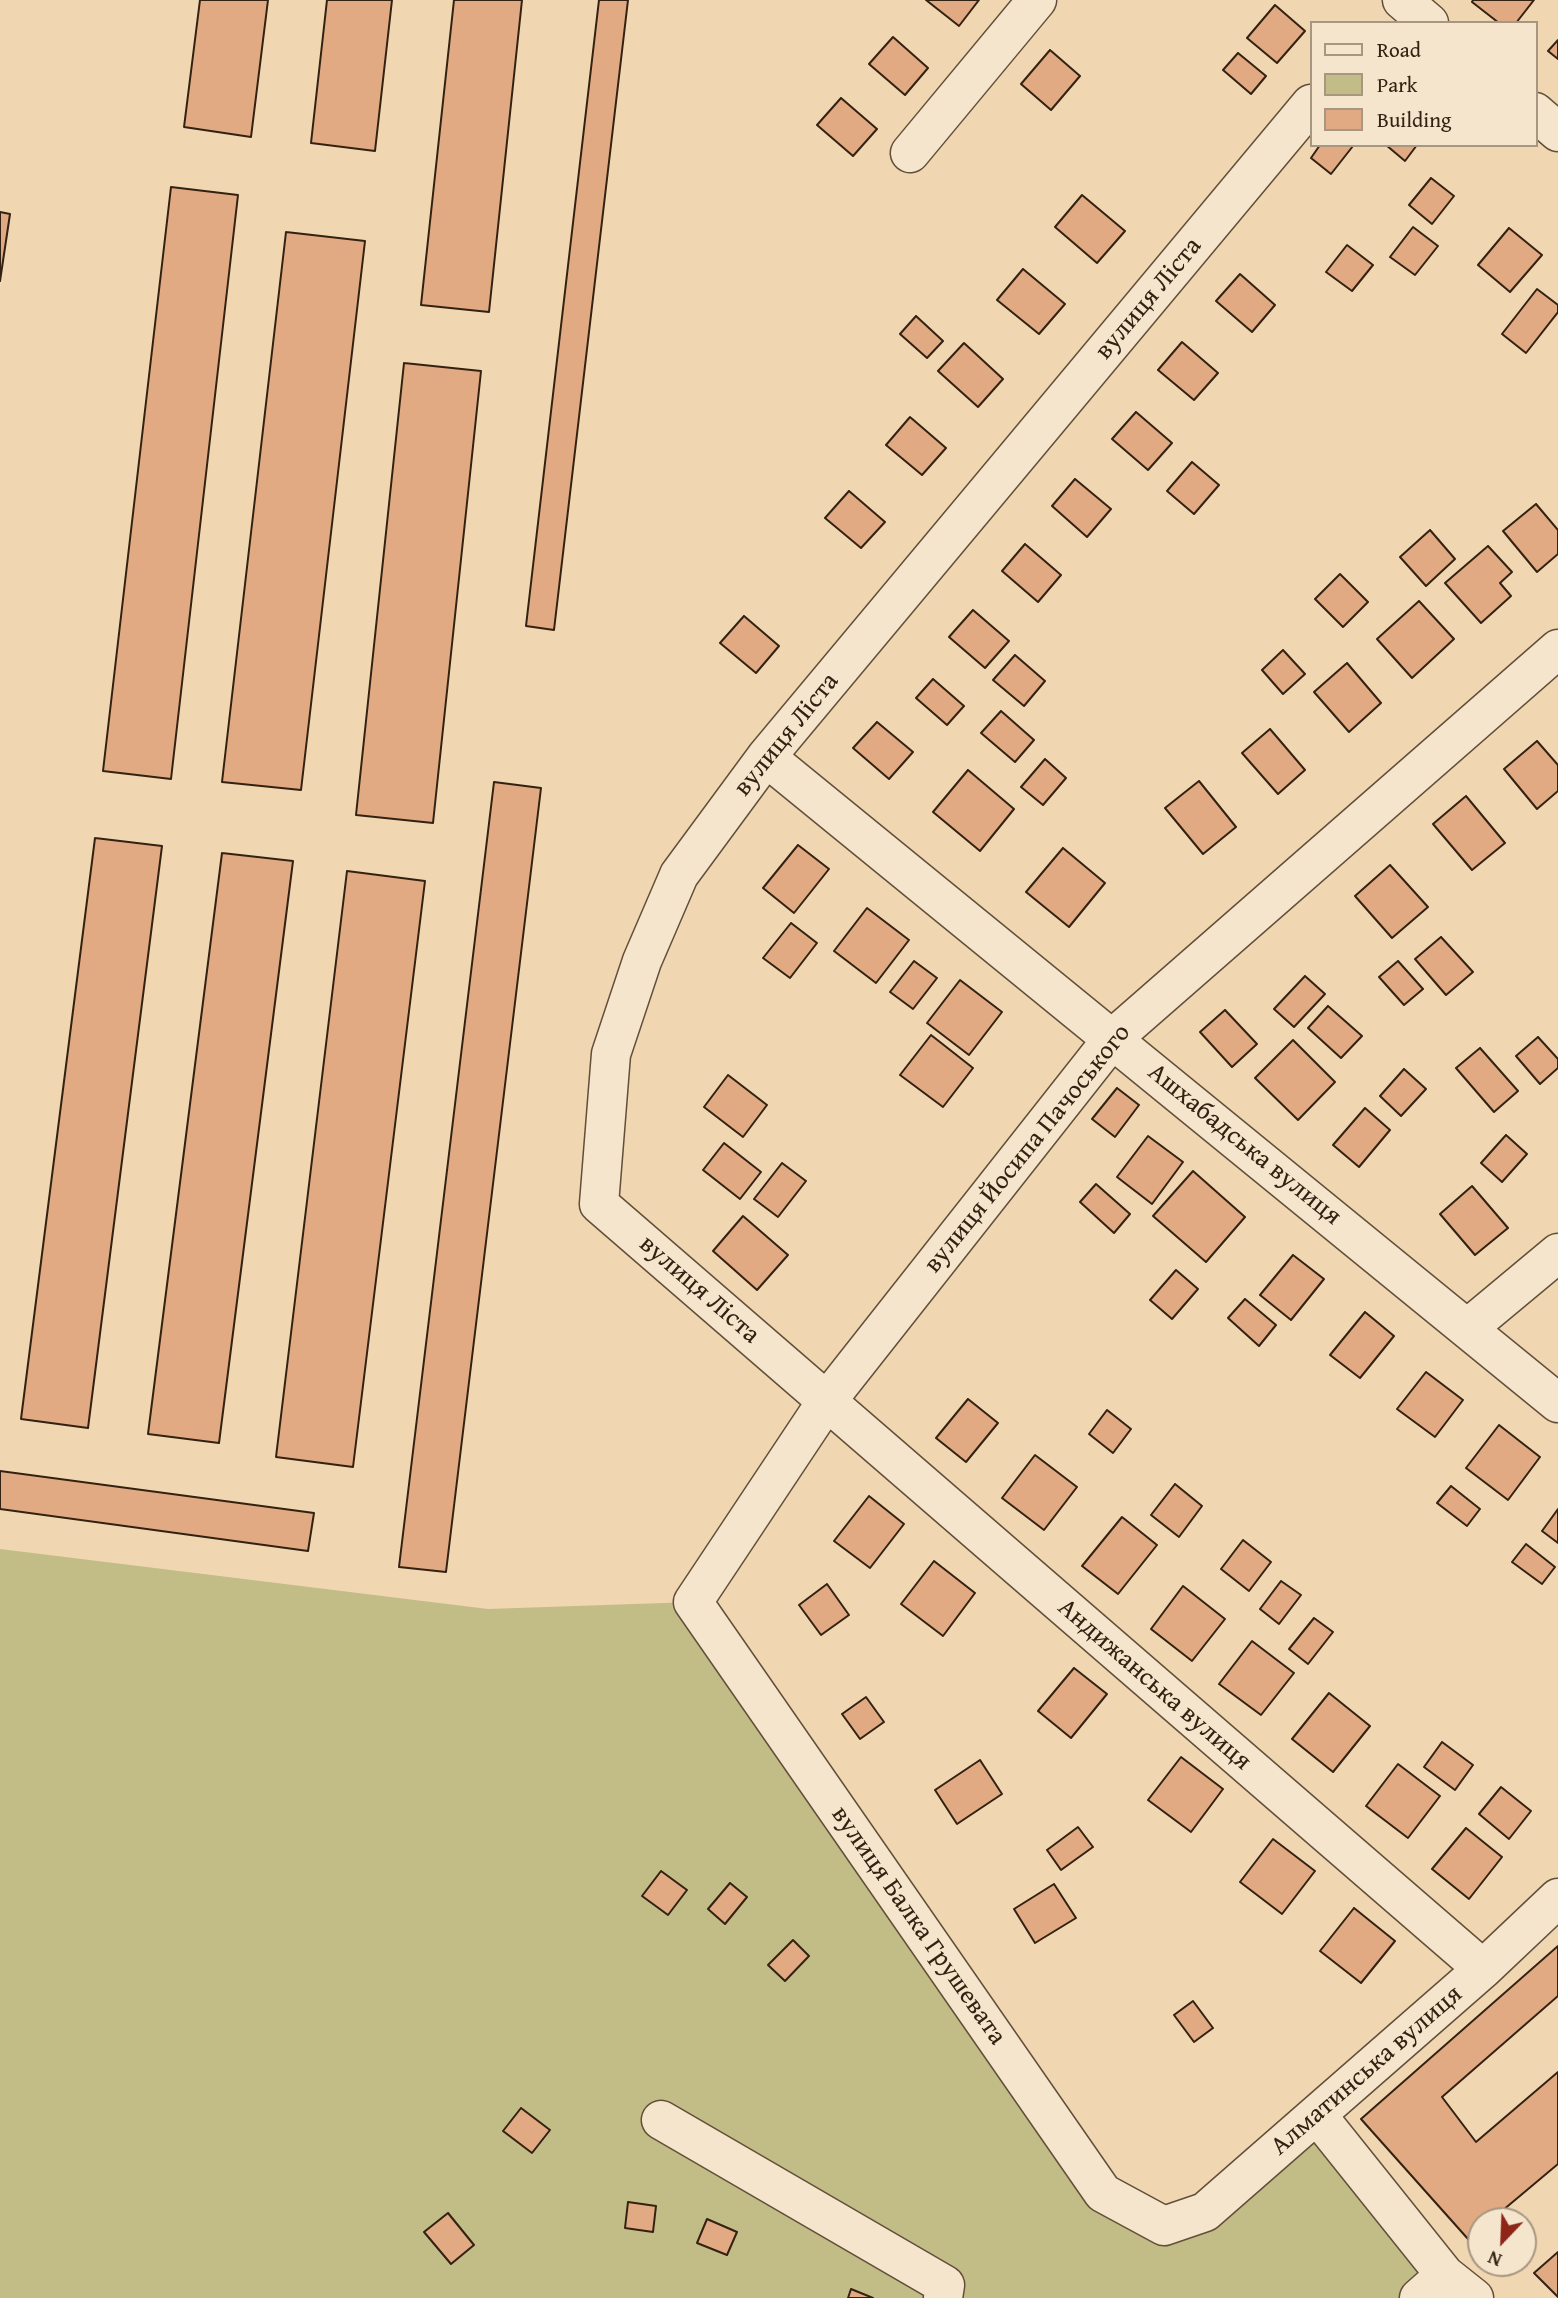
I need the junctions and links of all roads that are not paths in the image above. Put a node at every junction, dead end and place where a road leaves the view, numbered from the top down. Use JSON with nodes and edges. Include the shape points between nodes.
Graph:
{"nodes":[{"id":1,"x":1037,"y":0,"type":"edge"},
{"id":2,"x":1400,"y":0,"type":"edge"},
{"id":3,"x":1381,"y":21,"type":"edge"},
{"id":4,"x":1426,"y":21,"type":"edge"},
{"id":5,"x":1310,"y":105,"type":"edge"},
{"id":6,"x":1537,"y":114,"type":"edge"},
{"id":7,"x":1558,"y":132,"type":"edge"},
{"id":8,"x":910,"y":153,"type":"dead end"},
{"id":9,"x":1558,"y":649,"type":"edge"},
{"id":10,"x":766,"y":757,"type":"junction"},
{"id":11,"x":1112,"y":1038,"type":"junction"},
{"id":12,"x":1558,"y":1253,"type":"edge"},
{"id":13,"x":1468,"y":1328,"type":"junction"},
{"id":14,"x":826,"y":1402,"type":"junction"},
{"id":15,"x":1558,"y":1404,"type":"edge"},
{"id":16,"x":693,"y":1602,"type":"joint"},
{"id":17,"x":1558,"y":1898,"type":"edge"},
{"id":18,"x":1483,"y":1969,"type":"junction"},
{"id":19,"x":1317,"y":2115,"type":"junction"},
{"id":20,"x":662,"y":2120,"type":"dead end"},
{"id":21,"x":1164,"y":2226,"type":"joint"},
{"id":22,"x":1432,"y":2287,"type":"edge"},
{"id":23,"x":943,"y":2298,"type":"edge"},
{"id":24,"x":1474,"y":2298,"type":"edge"}],
"edges":[{"from":1,"to":8,"type":"street"},
{"from":2,"to":3,"type":"street"},
{"from":2,"to":4,"type":"street"},
{"from":5,"to":10,"type":"street","name":"вулиця Ліста"},
{"from":6,"to":7,"type":"street"},
{"from":9,"to":11,"type":"street","name":"вулиця Йосипа Пачоського"},
{"from":10,"to":11,"type":"street","name":"Ашхабадська вулиця"},
{"from":10,"to":14,"type":"street","name":"вулиця Ліста","via":[[679,875],[642,961],[611,1054],[599,1204]]},
{"from":11,"to":13,"type":"street","name":"Ашхабадська вулиця"},
{"from":11,"to":14,"type":"street","name":"вулиця Йосипа Пачоського"},
{"from":12,"to":13,"type":"street"},
{"from":13,"to":15,"type":"street","name":"Ашхабадська вулиця"},
{"from":14,"to":16,"type":"street","name":"вулиця Йосипа Пачоського"},
{"from":14,"to":18,"type":"street","name":"Андижанська вулиця"},
{"from":16,"to":21,"type":"street","name":"вулиця Балка Грушевата","via":[[1103,2193]]},
{"from":17,"to":18,"type":"street","name":"Алматинська вулиця"},
{"from":18,"to":19,"type":"street","name":"Алматинська вулиця"},
{"from":19,"to":21,"type":"street","name":"Алматинська вулиця","via":[[1205,2211]]},
{"from":19,"to":22,"type":"street"},
{"from":20,"to":23,"type":"street","via":[[945,2285]]},
{"from":22,"to":24,"type":"street"}]}
